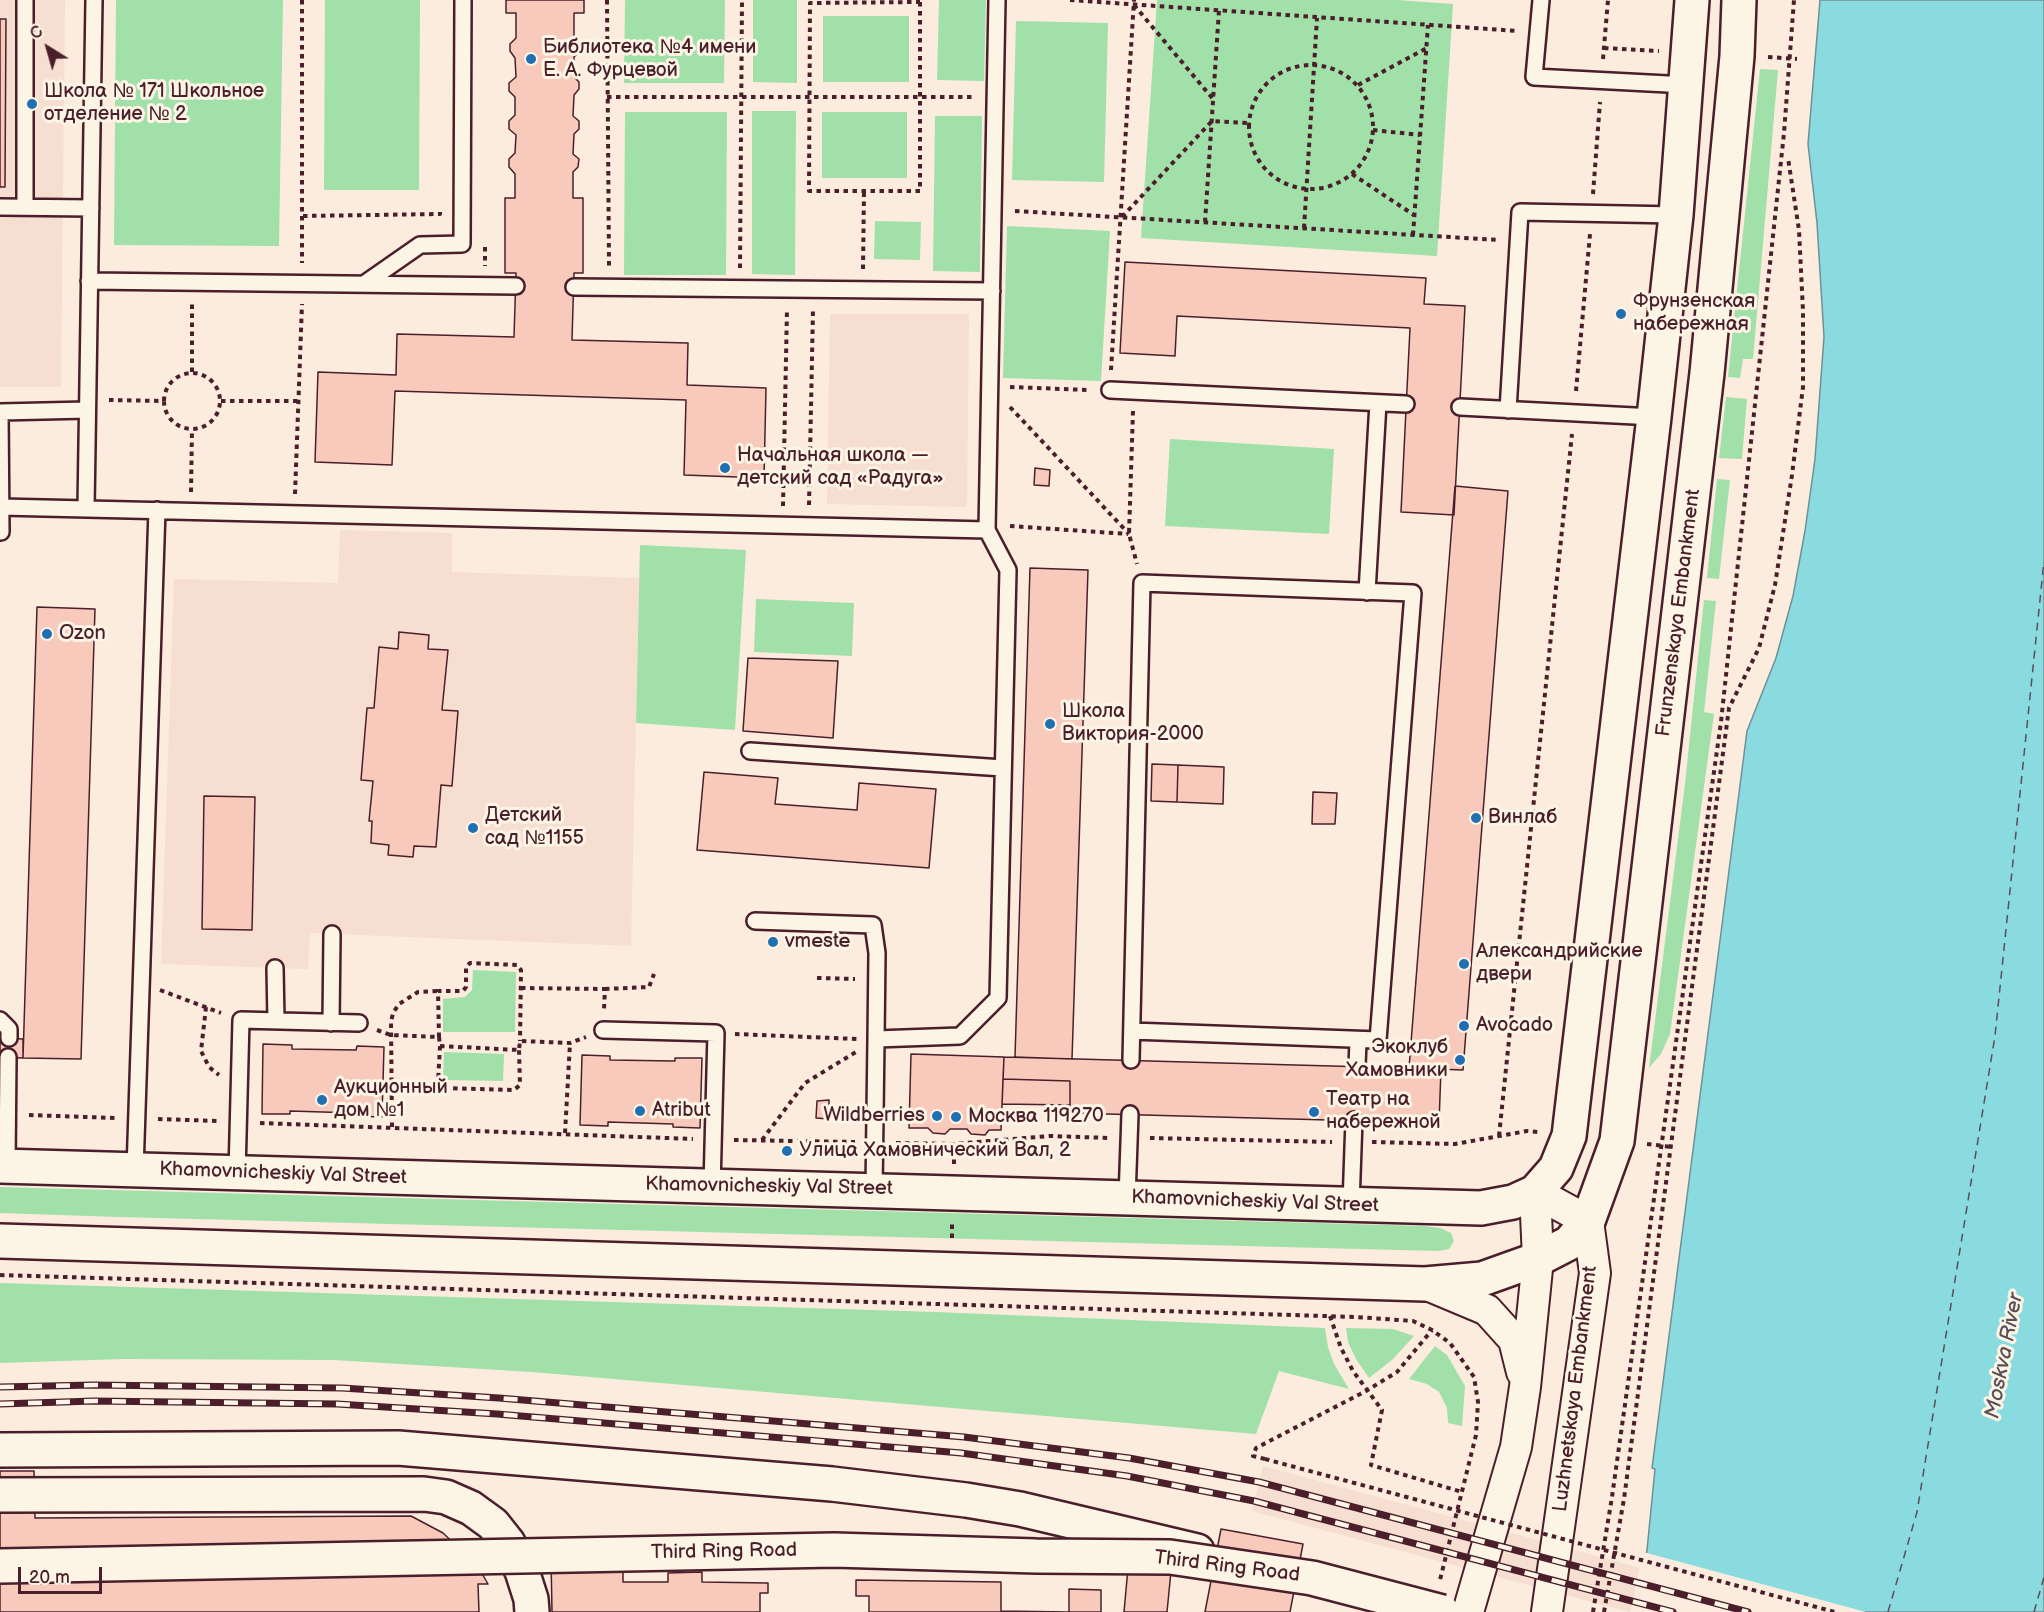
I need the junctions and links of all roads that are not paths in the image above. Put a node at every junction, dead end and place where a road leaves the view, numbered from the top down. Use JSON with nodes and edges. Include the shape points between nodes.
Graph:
{"nodes":[{"id":1,"x":25,"y":0,"type":"edge"},
{"id":2,"x":94,"y":0,"type":"edge"},
{"id":3,"x":463,"y":0,"type":"edge"},
{"id":4,"x":997,"y":0,"type":"edge"},
{"id":5,"x":1541,"y":0,"type":"edge"},
{"id":6,"x":1692,"y":0,"type":"edge"},
{"id":7,"x":1740,"y":0,"type":"edge"},
{"id":8,"x":1686,"y":85,"type":"junction"},
{"id":9,"x":0,"y":207,"type":"edge"},
{"id":10,"x":25,"y":207,"type":"junction"},
{"id":11,"x":91,"y":208,"type":"junction"},
{"id":12,"x":1676,"y":215,"type":"junction"},
{"id":13,"x":89,"y":281,"type":"junction"},
{"id":14,"x":364,"y":284,"type":"junction"},
{"id":15,"x":516,"y":286,"type":"dead end"},
{"id":16,"x":574,"y":287,"type":"dead end"},
{"id":17,"x":992,"y":291,"type":"junction"},
{"id":18,"x":1110,"y":390,"type":"road end"},
{"id":19,"x":1378,"y":403,"type":"junction"},
{"id":20,"x":87,"y":404,"type":"junction"},
{"id":21,"x":1406,"y":405,"type":"dead end"},
{"id":22,"x":1460,"y":407,"type":"dead end"},
{"id":23,"x":1508,"y":410,"type":"junction"},
{"id":24,"x":0,"y":412,"type":"edge"},
{"id":25,"x":1654,"y":417,"type":"junction"},
{"id":26,"x":1,"y":507,"type":"edge"},
{"id":27,"x":86,"y":508,"type":"junction"},
{"id":28,"x":157,"y":510,"type":"junction"},
{"id":29,"x":987,"y":527,"type":"junction"},
{"id":30,"x":1,"y":532,"type":"edge"},
{"id":31,"x":1367,"y":592,"type":"junction"},
{"id":32,"x":750,"y":751,"type":"dead end"},
{"id":33,"x":1003,"y":768,"type":"junction"},
{"id":34,"x":755,"y":921,"type":"dead end"},
{"id":35,"x":332,"y":934,"type":"dead end"},
{"id":36,"x":275,"y":968,"type":"dead end"},
{"id":37,"x":0,"y":1020,"type":"edge"},
{"id":38,"x":276,"y":1021,"type":"junction"},
{"id":39,"x":331,"y":1023,"type":"junction"},
{"id":40,"x":359,"y":1023,"type":"road end"},
{"id":41,"x":603,"y":1030,"type":"road end"},
{"id":42,"x":1132,"y":1031,"type":"junction"},
{"id":43,"x":9,"y":1038,"type":"dead end"},
{"id":44,"x":876,"y":1040,"type":"junction"},
{"id":45,"x":1358,"y":1041,"type":"junction"},
{"id":46,"x":8,"y":1057,"type":"dead end"},
{"id":47,"x":1131,"y":1060,"type":"dead end"},
{"id":48,"x":1357,"y":1066,"type":"dead end"},
{"id":49,"x":1130,"y":1114,"type":"dead end"},
{"id":50,"x":1354,"y":1120,"type":"dead end"},
{"id":51,"x":4,"y":1166,"type":"edge"},
{"id":52,"x":135,"y":1170,"type":"junction"},
{"id":53,"x":237,"y":1173,"type":"junction"},
{"id":54,"x":712,"y":1186,"type":"junction"},
{"id":55,"x":874,"y":1190,"type":"junction"},
{"id":56,"x":1535,"y":1192,"type":"junction"},
{"id":57,"x":1128,"y":1198,"type":"junction"},
{"id":58,"x":1351,"y":1204,"type":"junction"},
{"id":59,"x":1588,"y":1221,"type":"junction"},
{"id":60,"x":0,"y":1241,"type":"edge"},
{"id":61,"x":1538,"y":1259,"type":"junction"},
{"id":62,"x":1425,"y":1284,"type":"junction"},
{"id":63,"x":1525,"y":1387,"type":"junction"},
{"id":64,"x":0,"y":1450,"type":"edge"},
{"id":65,"x":0,"y":1495,"type":"edge"},
{"id":66,"x":0,"y":1566,"type":"edge"},
{"id":67,"x":1312,"y":1578,"type":"junction"},
{"id":68,"x":1440,"y":1601,"type":"edge"},
{"id":69,"x":532,"y":1612,"type":"edge"},
{"id":70,"x":1468,"y":1612,"type":"edge"},
{"id":71,"x":1547,"y":1612,"type":"edge"}],
"edges":[{"from":1,"to":10,"type":"lane"},
{"from":2,"to":11,"type":"lane"},
{"from":3,"to":14,"type":"lane","via":[[462,244],[420,245]]},
{"from":4,"to":17,"type":"lane"},
{"from":5,"to":8,"type":"lane","via":[[1534,77]]},
{"from":6,"to":8,"type":"main road"},
{"from":7,"to":59,"type":"main road","name":"Frunzenskaya Embankment","via":[[1707,373],[1617,1141]]},
{"from":8,"to":12,"type":"main road"},
{"from":9,"to":10,"type":"lane"},
{"from":10,"to":11,"type":"lane"},
{"from":11,"to":13,"type":"lane"},
{"from":12,"to":23,"type":"lane","via":[[1520,212]]},
{"from":12,"to":25,"type":"main road"},
{"from":13,"to":14,"type":"lane"},
{"from":13,"to":20,"type":"lane"},
{"from":14,"to":15,"type":"lane"},
{"from":16,"to":17,"type":"lane"},
{"from":17,"to":29,"type":"lane"},
{"from":18,"to":19,"type":"lane"},
{"from":19,"to":21,"type":"lane"},
{"from":19,"to":31,"type":"lane"},
{"from":20,"to":24,"type":"lane"},
{"from":20,"to":27,"type":"lane"},
{"from":22,"to":23,"type":"lane"},
{"from":23,"to":25,"type":"lane"},
{"from":24,"to":26,"type":"lane"},
{"from":25,"to":56,"type":"main road","via":[[1569,1136],[1556,1168]]},
{"from":26,"to":27,"type":"lane"},
{"from":26,"to":30,"type":"lane"},
{"from":27,"to":28,"type":"lane"},
{"from":28,"to":29,"type":"lane"},
{"from":28,"to":52,"type":"lane"},
{"from":29,"to":33,"type":"lane","via":[[1008,570]]},
{"from":31,"to":42,"type":"lane","via":[[1142,583]]},
{"from":31,"to":45,"type":"lane","via":[[1413,593],[1378,1040]]},
{"from":32,"to":33,"type":"lane"},
{"from":33,"to":44,"type":"lane","via":[[998,998],[960,1036]]},
{"from":34,"to":44,"type":"lane","via":[[873,925],[877,953]]},
{"from":35,"to":39,"type":"lane"},
{"from":36,"to":38,"type":"lane"},
{"from":37,"to":43,"type":"lane","via":[[9,1029]]},
{"from":38,"to":39,"type":"lane"},
{"from":38,"to":53,"type":"lane","via":[[241,1020]]},
{"from":39,"to":40,"type":"lane"},
{"from":41,"to":54,"type":"lane","via":[[716,1033]]},
{"from":42,"to":45,"type":"lane"},
{"from":42,"to":47,"type":"lane"},
{"from":44,"to":55,"type":"lane"},
{"from":45,"to":48,"type":"lane"},
{"from":46,"to":51,"type":"lane"},
{"from":49,"to":57,"type":"lane"},
{"from":50,"to":58,"type":"lane"},
{"from":51,"to":52,"type":"main road","name":"Khamovnicheskiy Val Street"},
{"from":52,"to":53,"type":"main road","name":"Khamovnicheskiy Val Street"},
{"from":53,"to":54,"type":"main road","name":"Khamovnicheskiy Val Street"},
{"from":54,"to":55,"type":"main road","name":"Khamovnicheskiy Val Street"},
{"from":55,"to":57,"type":"main road","name":"Khamovnicheskiy Val Street"},
{"from":56,"to":58,"type":"main road","name":"Khamovnicheskiy Val Street","via":[[1513,1202],[1481,1208]]},
{"from":56,"to":59,"type":"street"},
{"from":56,"to":61,"type":"street"},
{"from":57,"to":58,"type":"main road","name":"Khamovnicheskiy Val Street"},
{"from":59,"to":61,"type":"main road","via":[[1569,1243]]},
{"from":59,"to":71,"type":"street","name":"Luzhnetskaya Embankment","via":[[1595,1273]]},
{"from":60,"to":62,"type":"main road"},
{"from":61,"to":62,"type":"main road","via":[[1482,1279]]},
{"from":61,"to":63,"type":"street"},
{"from":62,"to":63,"type":"street","via":[[1487,1310],[1514,1340]]},
{"from":63,"to":70,"type":"street","via":[[1516,1447]]},
{"from":64,"to":67,"type":"main road","bridge":true,"via":[[398,1448],[832,1484],[1020,1509]]},
{"from":65,"to":69,"type":"main road","via":[[446,1497],[493,1524],[508,1543],[522,1571]]},
{"from":66,"to":67,"type":"main road","name":"Third Ring Road","bridge":true,"via":[[834,1550],[1170,1557]]},
{"from":67,"to":68,"type":"main road","name":"Third Ring Road","bridge":true}]}
